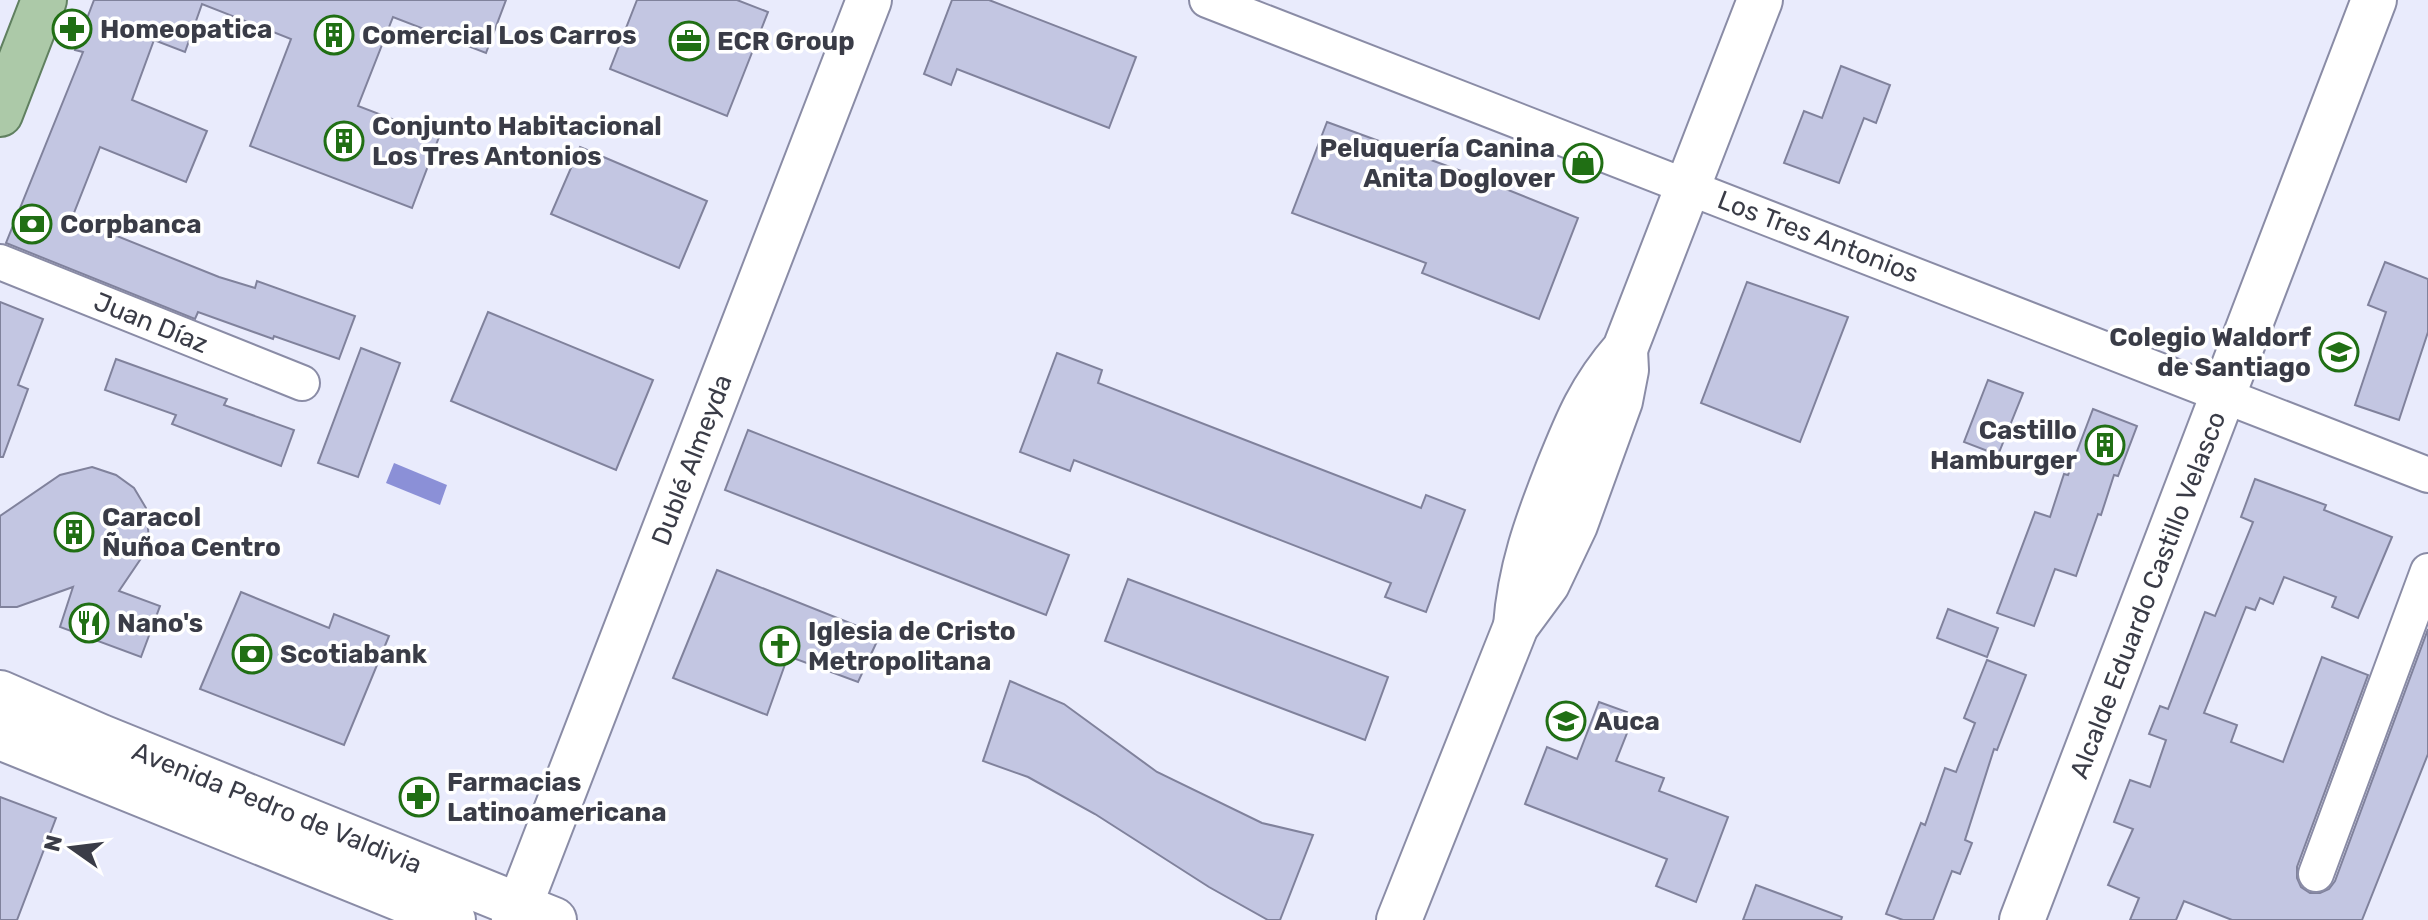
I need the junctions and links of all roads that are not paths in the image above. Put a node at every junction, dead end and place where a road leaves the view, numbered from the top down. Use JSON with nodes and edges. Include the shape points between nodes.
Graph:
{"nodes":[{"id":1,"x":44,"y":0,"type":"edge"},
{"id":2,"x":869,"y":0,"type":"edge"},
{"id":3,"x":1207,"y":0,"type":"edge"},
{"id":4,"x":1760,"y":0,"type":"edge"},
{"id":5,"x":2374,"y":0,"type":"edge"},
{"id":6,"x":0,"y":114,"type":"edge"},
{"id":7,"x":1688,"y":186,"type":"junction"},
{"id":8,"x":0,"y":262,"type":"edge"},
{"id":9,"x":302,"y":383,"type":"dead end"},
{"id":10,"x":2224,"y":396,"type":"junction"},
{"id":11,"x":2428,"y":475,"type":"edge"},
{"id":12,"x":2428,"y":571,"type":"edge"},
{"id":13,"x":0,"y":693,"type":"edge"},
{"id":14,"x":0,"y":737,"type":"edge"},
{"id":15,"x":2316,"y":874,"type":"dead end"},
{"id":16,"x":530,"y":915,"type":"edge"},
{"id":17,"x":453,"y":920,"type":"edge"},
{"id":18,"x":1399,"y":920,"type":"edge"},
{"id":19,"x":2022,"y":920,"type":"edge"}],
"edges":[{"from":1,"to":6,"type":"main road"},
{"from":2,"to":16,"type":"main road","name":"Dublé Almeyda"},
{"from":3,"to":7,"type":"street","name":"Los Tres Antonios"},
{"from":4,"to":7,"type":"main road"},
{"from":5,"to":10,"type":"main road","name":"Alcalde Eduardo Castillo Velasco"},
{"from":7,"to":10,"type":"street","name":"Los Tres Antonios"},
{"from":7,"to":18,"type":"main road","via":[[1625,349],[1620,401],[1575,525],[1547,584],[1516,626]]},
{"from":8,"to":9,"type":"street","name":"Juan Díaz"},
{"from":10,"to":11,"type":"street","name":"Los Tres Antonios"},
{"from":10,"to":19,"type":"main road","name":"Alcalde Eduardo Castillo Velasco"},
{"from":12,"to":15,"type":"street"},
{"from":13,"to":16,"type":"main road","name":"Avenida Pedro de Valdivia"},
{"from":14,"to":17,"type":"main road","name":"Avenida Pedro de Valdivia"}]}
